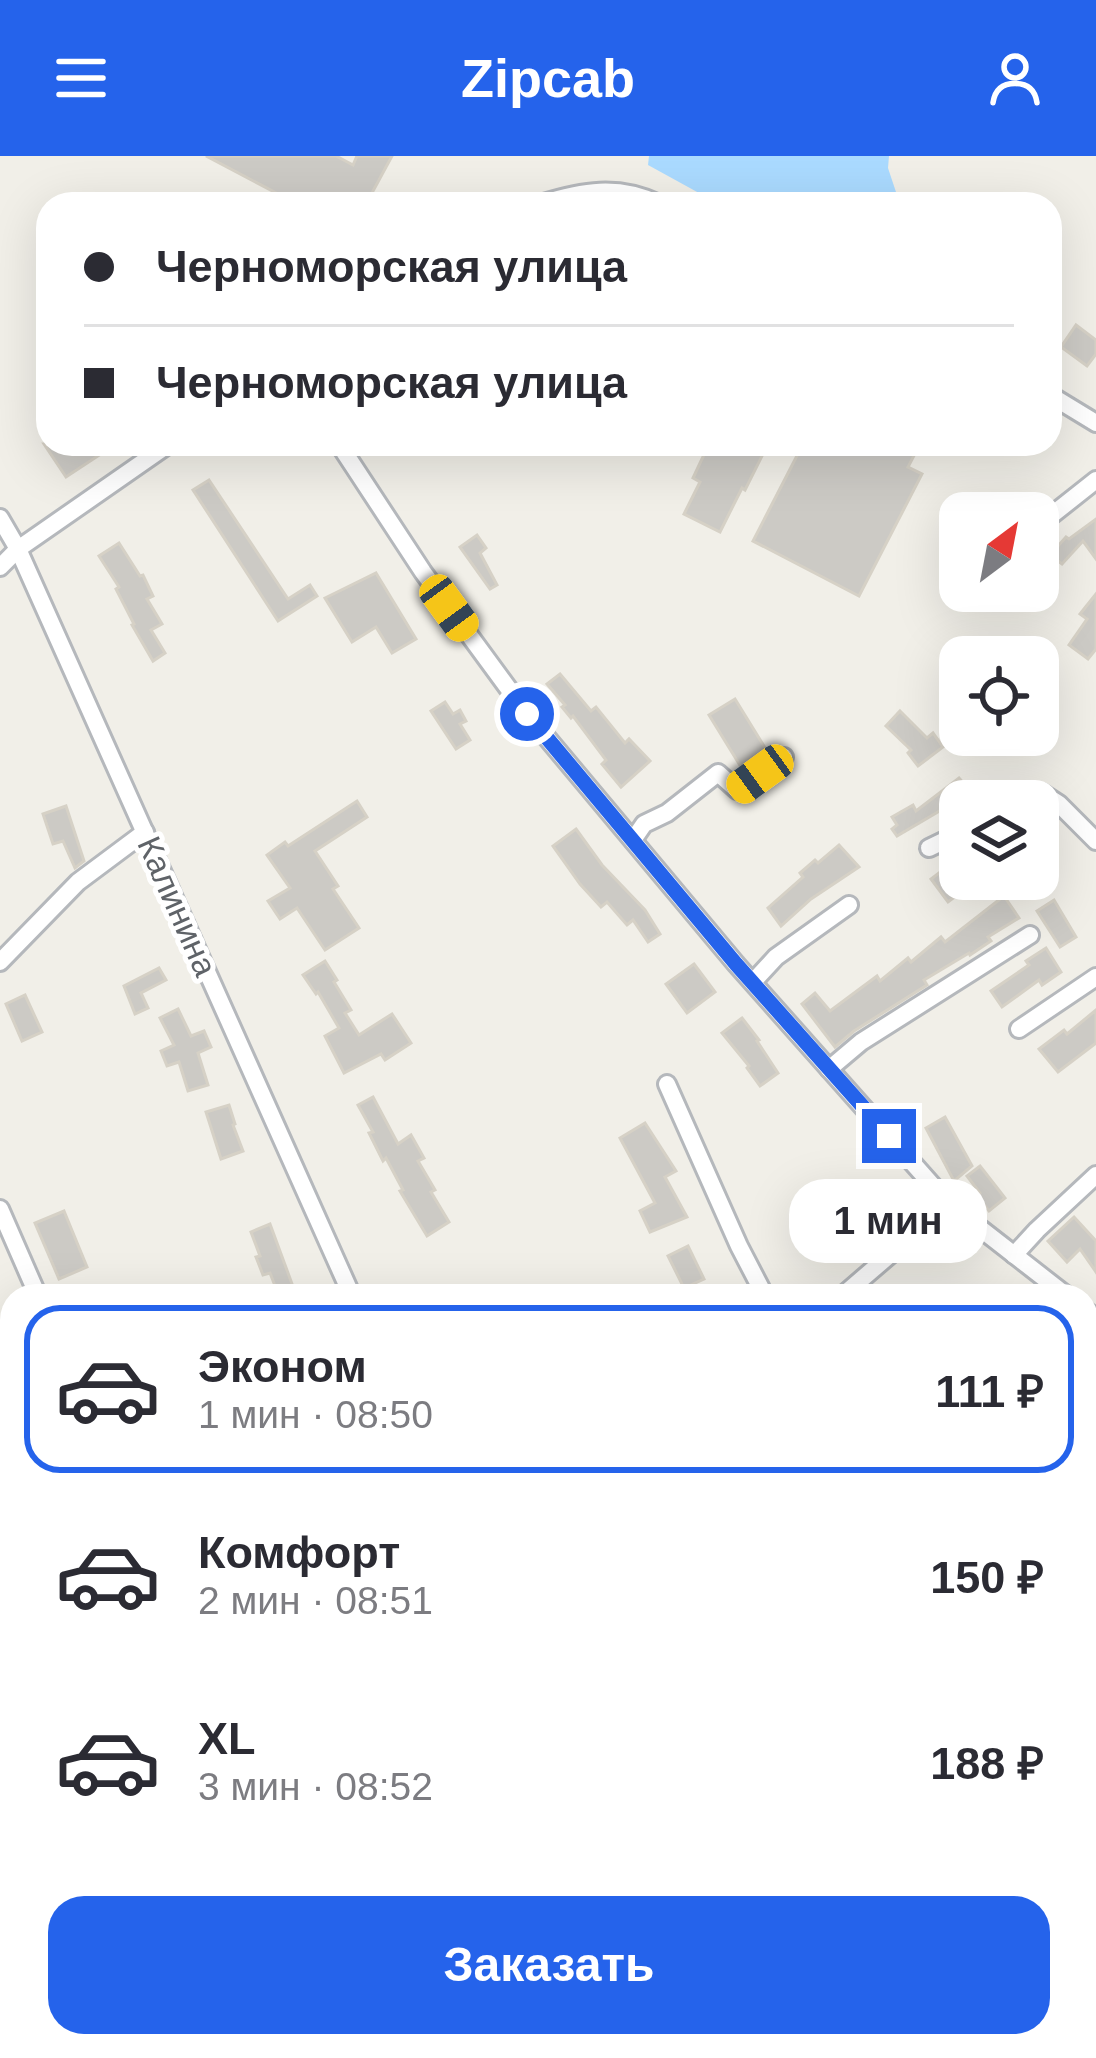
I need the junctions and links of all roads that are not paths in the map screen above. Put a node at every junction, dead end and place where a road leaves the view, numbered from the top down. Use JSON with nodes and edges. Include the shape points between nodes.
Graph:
{"nodes":[{"id":1,"x":578,"y":192,"type":"edge"},
{"id":2,"x":617,"y":192,"type":"edge"},
{"id":3,"x":1062,"y":402,"type":"edge"},
{"id":4,"x":1096,"y":423,"type":"edge"},
{"id":5,"x":152,"y":456,"type":"edge"},
{"id":6,"x":347,"y":456,"type":"edge"},
{"id":7,"x":1096,"y":480,"type":"edge"},
{"id":8,"x":1059,"y":509,"type":"edge"},
{"id":9,"x":0,"y":518,"type":"edge"},
{"id":10,"x":18,"y":549,"type":"junction"},
{"id":11,"x":0,"y":567,"type":"edge"},
{"id":12,"x":784,"y":757,"type":"dead end"},
{"id":13,"x":1059,"y":804,"type":"edge"},
{"id":14,"x":145,"y":832,"type":"junction"},
{"id":15,"x":633,"y":840,"type":"junction"},
{"id":16,"x":1096,"y":841,"type":"edge"},
{"id":17,"x":939,"y":843,"type":"edge"},
{"id":18,"x":928,"y":848,"type":"dead end"},
{"id":19,"x":849,"y":905,"type":"dead end"},
{"id":20,"x":1030,"y":935,"type":"dead end"},
{"id":21,"x":0,"y":962,"type":"edge"},
{"id":22,"x":1096,"y":977,"type":"edge"},
{"id":23,"x":753,"y":982,"type":"junction"},
{"id":24,"x":1019,"y":1029,"type":"dead end"},
{"id":25,"x":829,"y":1069,"type":"junction"},
{"id":26,"x":667,"y":1084,"type":"dead end"},
{"id":27,"x":1096,"y":1175,"type":"edge"},
{"id":28,"x":949,"y":1204,"type":"junction"},
{"id":29,"x":0,"y":1209,"type":"edge"},
{"id":30,"x":1014,"y":1255,"type":"junction"},
{"id":31,"x":33,"y":1284,"type":"edge"},
{"id":32,"x":347,"y":1284,"type":"edge"},
{"id":33,"x":759,"y":1284,"type":"edge"},
{"id":34,"x":856,"y":1284,"type":"edge"},
{"id":35,"x":1051,"y":1284,"type":"edge"}],
"edges":[{"from":1,"to":2,"type":"street"},
{"from":3,"to":4,"type":"street"},
{"from":5,"to":10,"type":"street"},
{"from":6,"to":15,"type":"street","via":[[527,714]]},
{"from":7,"to":8,"type":"street"},
{"from":9,"to":10,"type":"street","name":"Калинина"},
{"from":10,"to":11,"type":"street"},
{"from":10,"to":14,"type":"street","name":"Калинина"},
{"from":12,"to":15,"type":"street","via":[[737,790],[718,773]]},
{"from":13,"to":16,"type":"street"},
{"from":14,"to":21,"type":"street","via":[[78,882]]},
{"from":14,"to":32,"type":"street","name":"Калинина"},
{"from":15,"to":23,"type":"street"},
{"from":17,"to":18,"type":"street"},
{"from":19,"to":23,"type":"street"},
{"from":20,"to":25,"type":"street"},
{"from":22,"to":24,"type":"street"},
{"from":23,"to":25,"type":"street"},
{"from":25,"to":28,"type":"street"},
{"from":26,"to":33,"type":"street"},
{"from":27,"to":30,"type":"street"},
{"from":28,"to":30,"type":"street"},
{"from":28,"to":34,"type":"street"},
{"from":29,"to":31,"type":"street"},
{"from":30,"to":35,"type":"street"}]}
